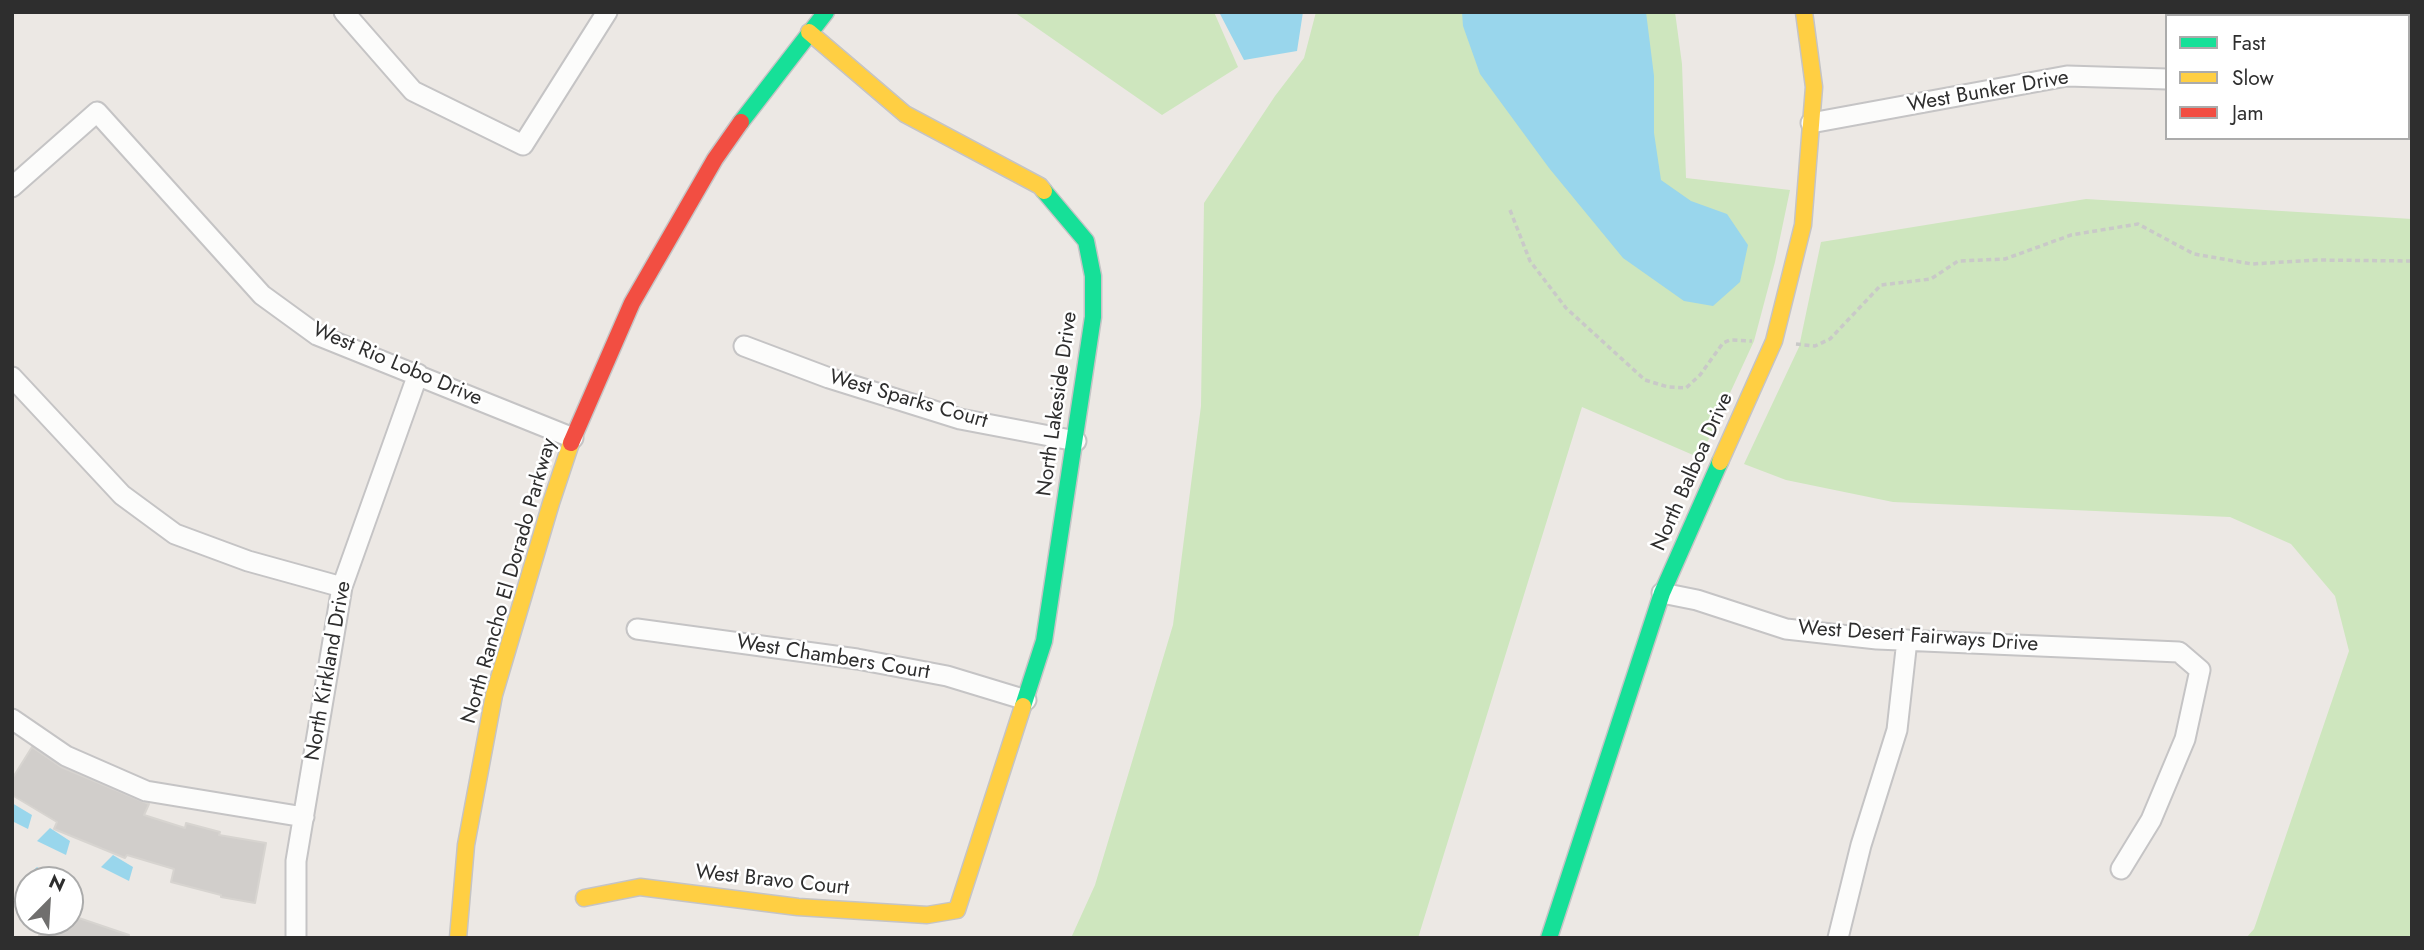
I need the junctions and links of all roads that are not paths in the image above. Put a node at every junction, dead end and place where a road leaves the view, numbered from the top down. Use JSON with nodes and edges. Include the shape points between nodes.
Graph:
{"nodes":[{"id":1,"x":344,"y":12,"type":"edge"},
{"id":2,"x":607,"y":12,"type":"edge"},
{"id":3,"x":826,"y":12,"type":"edge"},
{"id":4,"x":1804,"y":12,"type":"edge"},
{"id":5,"x":808,"y":32,"type":"junction"},
{"id":6,"x":2165,"y":79,"type":"edge"},
{"id":7,"x":1811,"y":123,"type":"junction"},
{"id":8,"x":12,"y":187,"type":"edge"},
{"id":9,"x":744,"y":345,"type":"dead end"},
{"id":10,"x":418,"y":374,"type":"junction"},
{"id":11,"x":12,"y":377,"type":"edge"},
{"id":12,"x":573,"y":438,"type":"junction"},
{"id":13,"x":1076,"y":441,"type":"junction"},
{"id":14,"x":342,"y":587,"type":"junction"},
{"id":15,"x":1662,"y":593,"type":"junction"},
{"id":16,"x":637,"y":629,"type":"dead end"},
{"id":17,"x":1907,"y":640,"type":"junction"},
{"id":18,"x":1026,"y":700,"type":"junction"},
{"id":19,"x":12,"y":719,"type":"edge"},
{"id":20,"x":303,"y":817,"type":"junction"},
{"id":21,"x":2121,"y":870,"type":"dead end"},
{"id":22,"x":584,"y":898,"type":"dead end"},
{"id":23,"x":957,"y":909,"type":"joint"},
{"id":24,"x":296,"y":938,"type":"edge"},
{"id":25,"x":458,"y":938,"type":"edge"},
{"id":26,"x":1549,"y":938,"type":"edge"},
{"id":27,"x":1838,"y":938,"type":"edge"}],
"edges":[{"from":1,"to":2,"type":"street","via":[[413,91],[523,145]]},
{"from":3,"to":5,"type":"street","name":"North Rancho El Dorado Parkway"},
{"from":4,"to":7,"type":"street","name":"North Balboa Drive","via":[[1814,87]]},
{"from":5,"to":12,"type":"street","name":"North Rancho El Dorado Parkway","via":[[715,159],[671,233],[632,303]]},
{"from":5,"to":13,"type":"street","name":"North Lakeside Drive","via":[[905,114],[1040,186],[1086,241],[1093,276],[1093,317]]},
{"from":6,"to":7,"type":"street","name":"West Bunker Drive","via":[[2067,76]]},
{"from":7,"to":15,"type":"street","name":"North Balboa Drive","via":[[1803,225],[1774,341]]},
{"from":8,"to":10,"type":"street","name":"West Rio Lobo Drive","via":[[97,111],[262,295],[317,335]]},
{"from":9,"to":13,"type":"street","name":"West Sparks Court","via":[[829,378],[960,419]]},
{"from":10,"to":12,"type":"street","name":"West Rio Lobo Drive"},
{"from":10,"to":14,"type":"street","name":"North Kirkland Drive"},
{"from":11,"to":14,"type":"street","via":[[122,495],[175,534],[248,561]]},
{"from":12,"to":25,"type":"street","name":"North Rancho El Dorado Parkway","via":[[494,695],[466,845]]},
{"from":13,"to":18,"type":"street","name":"North Lakeside Drive","via":[[1044,641]]},
{"from":14,"to":20,"type":"street","name":"North Kirkland Drive"},
{"from":15,"to":17,"type":"street","name":"West Desert Fairways Drive","via":[[1786,629]]},
{"from":15,"to":26,"type":"street","name":"North Balboa Drive"},
{"from":16,"to":18,"type":"street","name":"West Chambers Court","via":[[857,659],[947,676]]},
{"from":17,"to":21,"type":"street","name":"West Desert Fairways Drive","via":[[2179,652],[2200,670],[2185,740],[2151,820]]},
{"from":17,"to":27,"type":"street","via":[[1897,730]]},
{"from":18,"to":23,"type":"street","name":"North Lakeside Drive"},
{"from":19,"to":20,"type":"street","via":[[66,756],[146,791]]},
{"from":20,"to":24,"type":"street","name":"North Kirkland Drive","via":[[296,861]]},
{"from":22,"to":23,"type":"street","name":"West Bravo Court","via":[[640,887],[799,907],[927,915]]}]}
